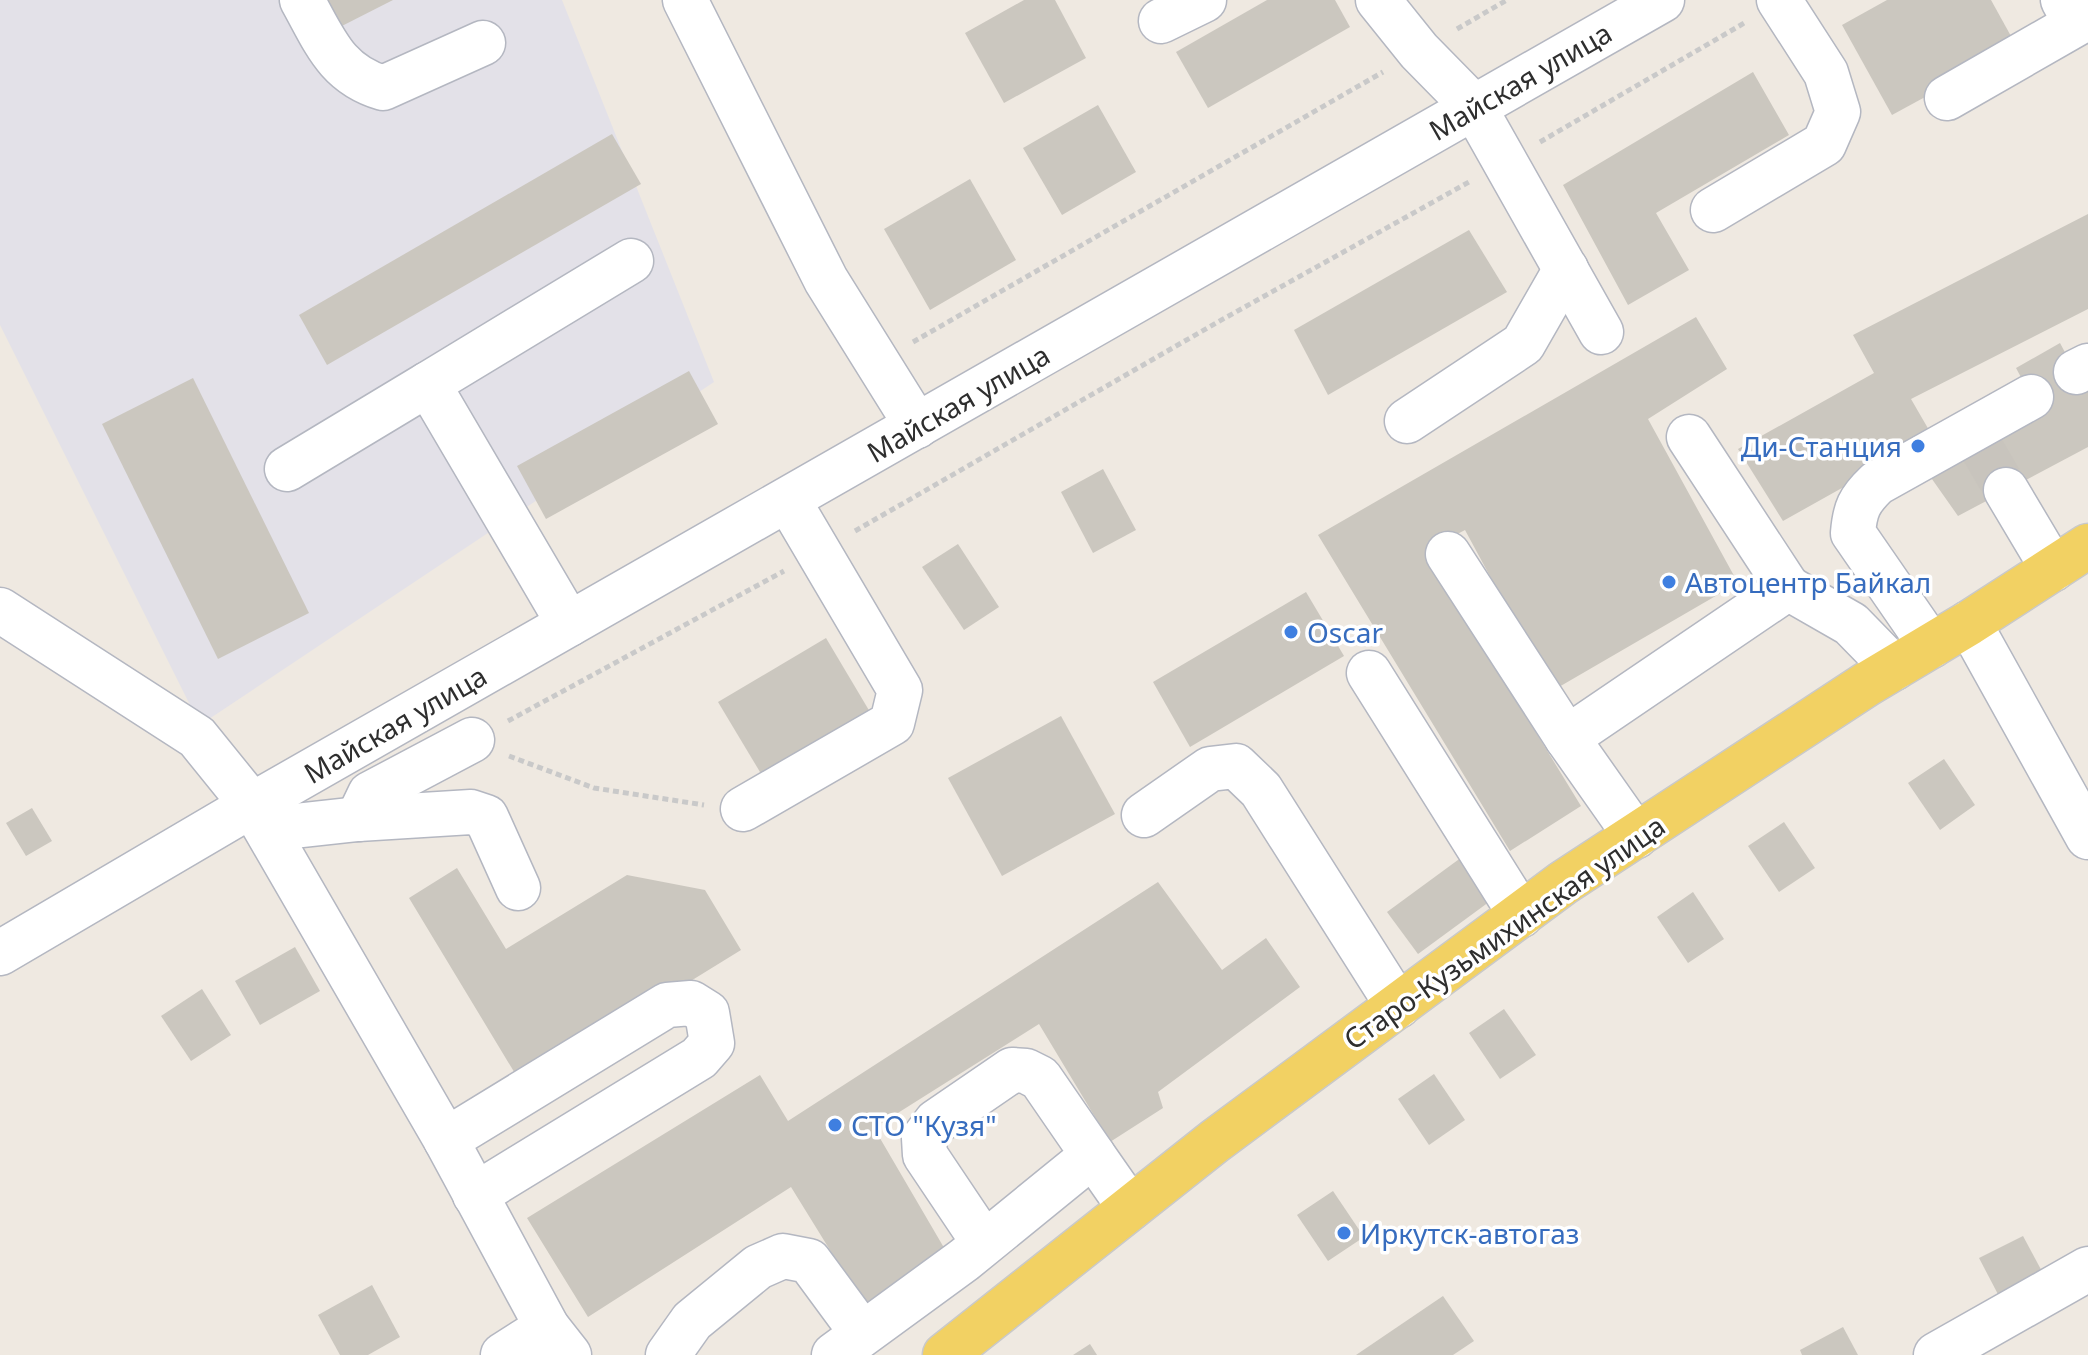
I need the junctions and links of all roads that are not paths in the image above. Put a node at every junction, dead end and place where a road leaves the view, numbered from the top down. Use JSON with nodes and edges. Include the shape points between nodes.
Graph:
{"nodes":[{"id":1,"x":302,"y":0,"type":"edge"},
{"id":2,"x":685,"y":0,"type":"edge"},
{"id":3,"x":1204,"y":0,"type":"edge"},
{"id":4,"x":1378,"y":0,"type":"edge"},
{"id":5,"x":1662,"y":0,"type":"edge"},
{"id":6,"x":1780,"y":1,"type":"edge"},
{"id":7,"x":2076,"y":13,"type":"edge"},
{"id":8,"x":1161,"y":21,"type":"dead end"},
{"id":9,"x":1411,"y":30,"type":"edge"},
{"id":10,"x":483,"y":43,"type":"dead end"},
{"id":11,"x":1947,"y":98,"type":"dead end"},
{"id":12,"x":1474,"y":107,"type":"junction"},
{"id":13,"x":1713,"y":210,"type":"dead end"},
{"id":14,"x":631,"y":261,"type":"dead end"},
{"id":15,"x":1566,"y":269,"type":"junction"},
{"id":16,"x":1601,"y":332,"type":"dead end"},
{"id":17,"x":428,"y":384,"type":"junction"},
{"id":18,"x":2031,"y":397,"type":"dead end"},
{"id":19,"x":1407,"y":421,"type":"dead end"},
{"id":20,"x":917,"y":426,"type":"junction"},
{"id":21,"x":1689,"y":437,"type":"dead end"},
{"id":22,"x":287,"y":469,"type":"dead end"},
{"id":23,"x":2006,"y":490,"type":"tunnel mouth"},
{"id":24,"x":788,"y":500,"type":"junction"},
{"id":25,"x":1448,"y":554,"type":"dead end"},
{"id":26,"x":2070,"y":557,"type":"edge"},
{"id":27,"x":1788,"y":588,"type":"junction"},
{"id":28,"x":0,"y":610,"type":"edge"},
{"id":29,"x":1969,"y":623,"type":"junction"},
{"id":30,"x":569,"y":624,"type":"junction"},
{"id":31,"x":1931,"y":646,"type":"junction"},
{"id":32,"x":1894,"y":668,"type":"junction"},
{"id":33,"x":1369,"y":673,"type":"dead end"},
{"id":34,"x":1567,"y":738,"type":"junction"},
{"id":35,"x":472,"y":740,"type":"road end"},
{"id":36,"x":743,"y":809,"type":"road end"},
{"id":37,"x":1144,"y":815,"type":"dead end"},
{"id":38,"x":260,"y":817,"type":"junction"},
{"id":39,"x":358,"y":819,"type":"junction"},
{"id":40,"x":1636,"y":836,"type":"junction"},
{"id":41,"x":2088,"y":837,"type":"edge"},
{"id":42,"x":518,"y":888,"type":"dead end"},
{"id":43,"x":1521,"y":915,"type":"junction"},
{"id":44,"x":0,"y":953,"type":"edge"},
{"id":45,"x":1398,"y":1006,"type":"junction"},
{"id":46,"x":446,"y":1140,"type":"junction"},
{"id":47,"x":1093,"y":1155,"type":"junction"},
{"id":48,"x":475,"y":1195,"type":"junction"},
{"id":49,"x":1130,"y":1208,"type":"junction"},
{"id":50,"x":984,"y":1243,"type":"junction"},
{"id":51,"x":2088,"y":1269,"type":"edge"},
{"id":52,"x":558,"y":1341,"type":"edge"},
{"id":53,"x":848,"y":1344,"type":"edge"},
{"id":54,"x":503,"y":1355,"type":"edge"},
{"id":55,"x":668,"y":1355,"type":"edge"},
{"id":56,"x":945,"y":1355,"type":"edge"},
{"id":57,"x":1936,"y":1355,"type":"edge"}],
"edges":[{"from":1,"to":10,"type":"street","via":[[334,59],[362,82],[383,88]]},
{"from":2,"to":20,"type":"street","via":[[826,280]]},
{"from":3,"to":8,"type":"street"},
{"from":4,"to":9,"type":"street"},
{"from":5,"to":12,"type":"street","name":"Майская улица"},
{"from":6,"to":13,"type":"street","via":[[1826,73],[1838,112],[1824,144]]},
{"from":7,"to":11,"type":"street"},
{"from":9,"to":12,"type":"street"},
{"from":12,"to":15,"type":"street"},
{"from":12,"to":20,"type":"street","name":"Майская улица"},
{"from":14,"to":17,"type":"street"},
{"from":15,"to":16,"type":"street"},
{"from":15,"to":19,"type":"street","via":[[1523,344]]},
{"from":17,"to":22,"type":"street"},
{"from":17,"to":30,"type":"street"},
{"from":18,"to":31,"type":"street","via":[[1975,436],[1877,483],[1855,512],[1853,533]]},
{"from":20,"to":24,"type":"street","name":"Майская улица"},
{"from":21,"to":27,"type":"street"},
{"from":23,"to":26,"type":"street"},
{"from":24,"to":30,"type":"street","name":"Майская улица"},
{"from":24,"to":36,"type":"street","via":[[900,690],[892,723]]},
{"from":25,"to":34,"type":"street"},
{"from":26,"to":29,"type":"main road","name":"Старо-Кузьмихинская улица"},
{"from":27,"to":32,"type":"street","via":[[1851,624]]},
{"from":27,"to":34,"type":"street"},
{"from":28,"to":38,"type":"street","via":[[197,737]]},
{"from":29,"to":31,"type":"main road","name":"Старо-Кузьмихинская улица"},
{"from":29,"to":41,"type":"street"},
{"from":30,"to":38,"type":"street","name":"Майская улица"},
{"from":31,"to":32,"type":"main road","name":"Старо-Кузьмихинская улица"},
{"from":32,"to":40,"type":"main road","name":"Старо-Кузьмихинская улица"},
{"from":33,"to":43,"type":"street"},
{"from":34,"to":40,"type":"street"},
{"from":35,"to":39,"type":"street","via":[[370,794]]},
{"from":37,"to":45,"type":"street","via":[[1210,769],[1236,766],[1261,790]]},
{"from":38,"to":39,"type":"street"},
{"from":38,"to":44,"type":"street","name":"Майская улица"},
{"from":38,"to":46,"type":"street"},
{"from":39,"to":42,"type":"street","via":[[471,812],[486,817]]},
{"from":40,"to":43,"type":"main road","name":"Старо-Кузьмихинская улица"},
{"from":43,"to":45,"type":"main road","name":"Старо-Кузьмихинская улица"},
{"from":45,"to":49,"type":"main road","name":"Старо-Кузьмихинская улица"},
{"from":46,"to":48,"type":"street"},
{"from":46,"to":48,"type":"street","via":[[667,1005],[691,1003],[707,1013],[712,1043],[699,1058]]},
{"from":47,"to":49,"type":"street"},
{"from":47,"to":50,"type":"street"},
{"from":47,"to":50,"type":"street","via":[[1040,1078],[1026,1071],[1012,1070],[936,1122],[924,1138],[925,1155]]},
{"from":48,"to":52,"type":"street"},
{"from":49,"to":56,"type":"main road","name":"Старо-Кузьмихинская улица"},
{"from":50,"to":53,"type":"street"},
{"from":51,"to":57,"type":"street"},
{"from":52,"to":54,"type":"street"},
{"from":53,"to":55,"type":"street","via":[[809,1261],[783,1256],[758,1267],[692,1321]]}]}
